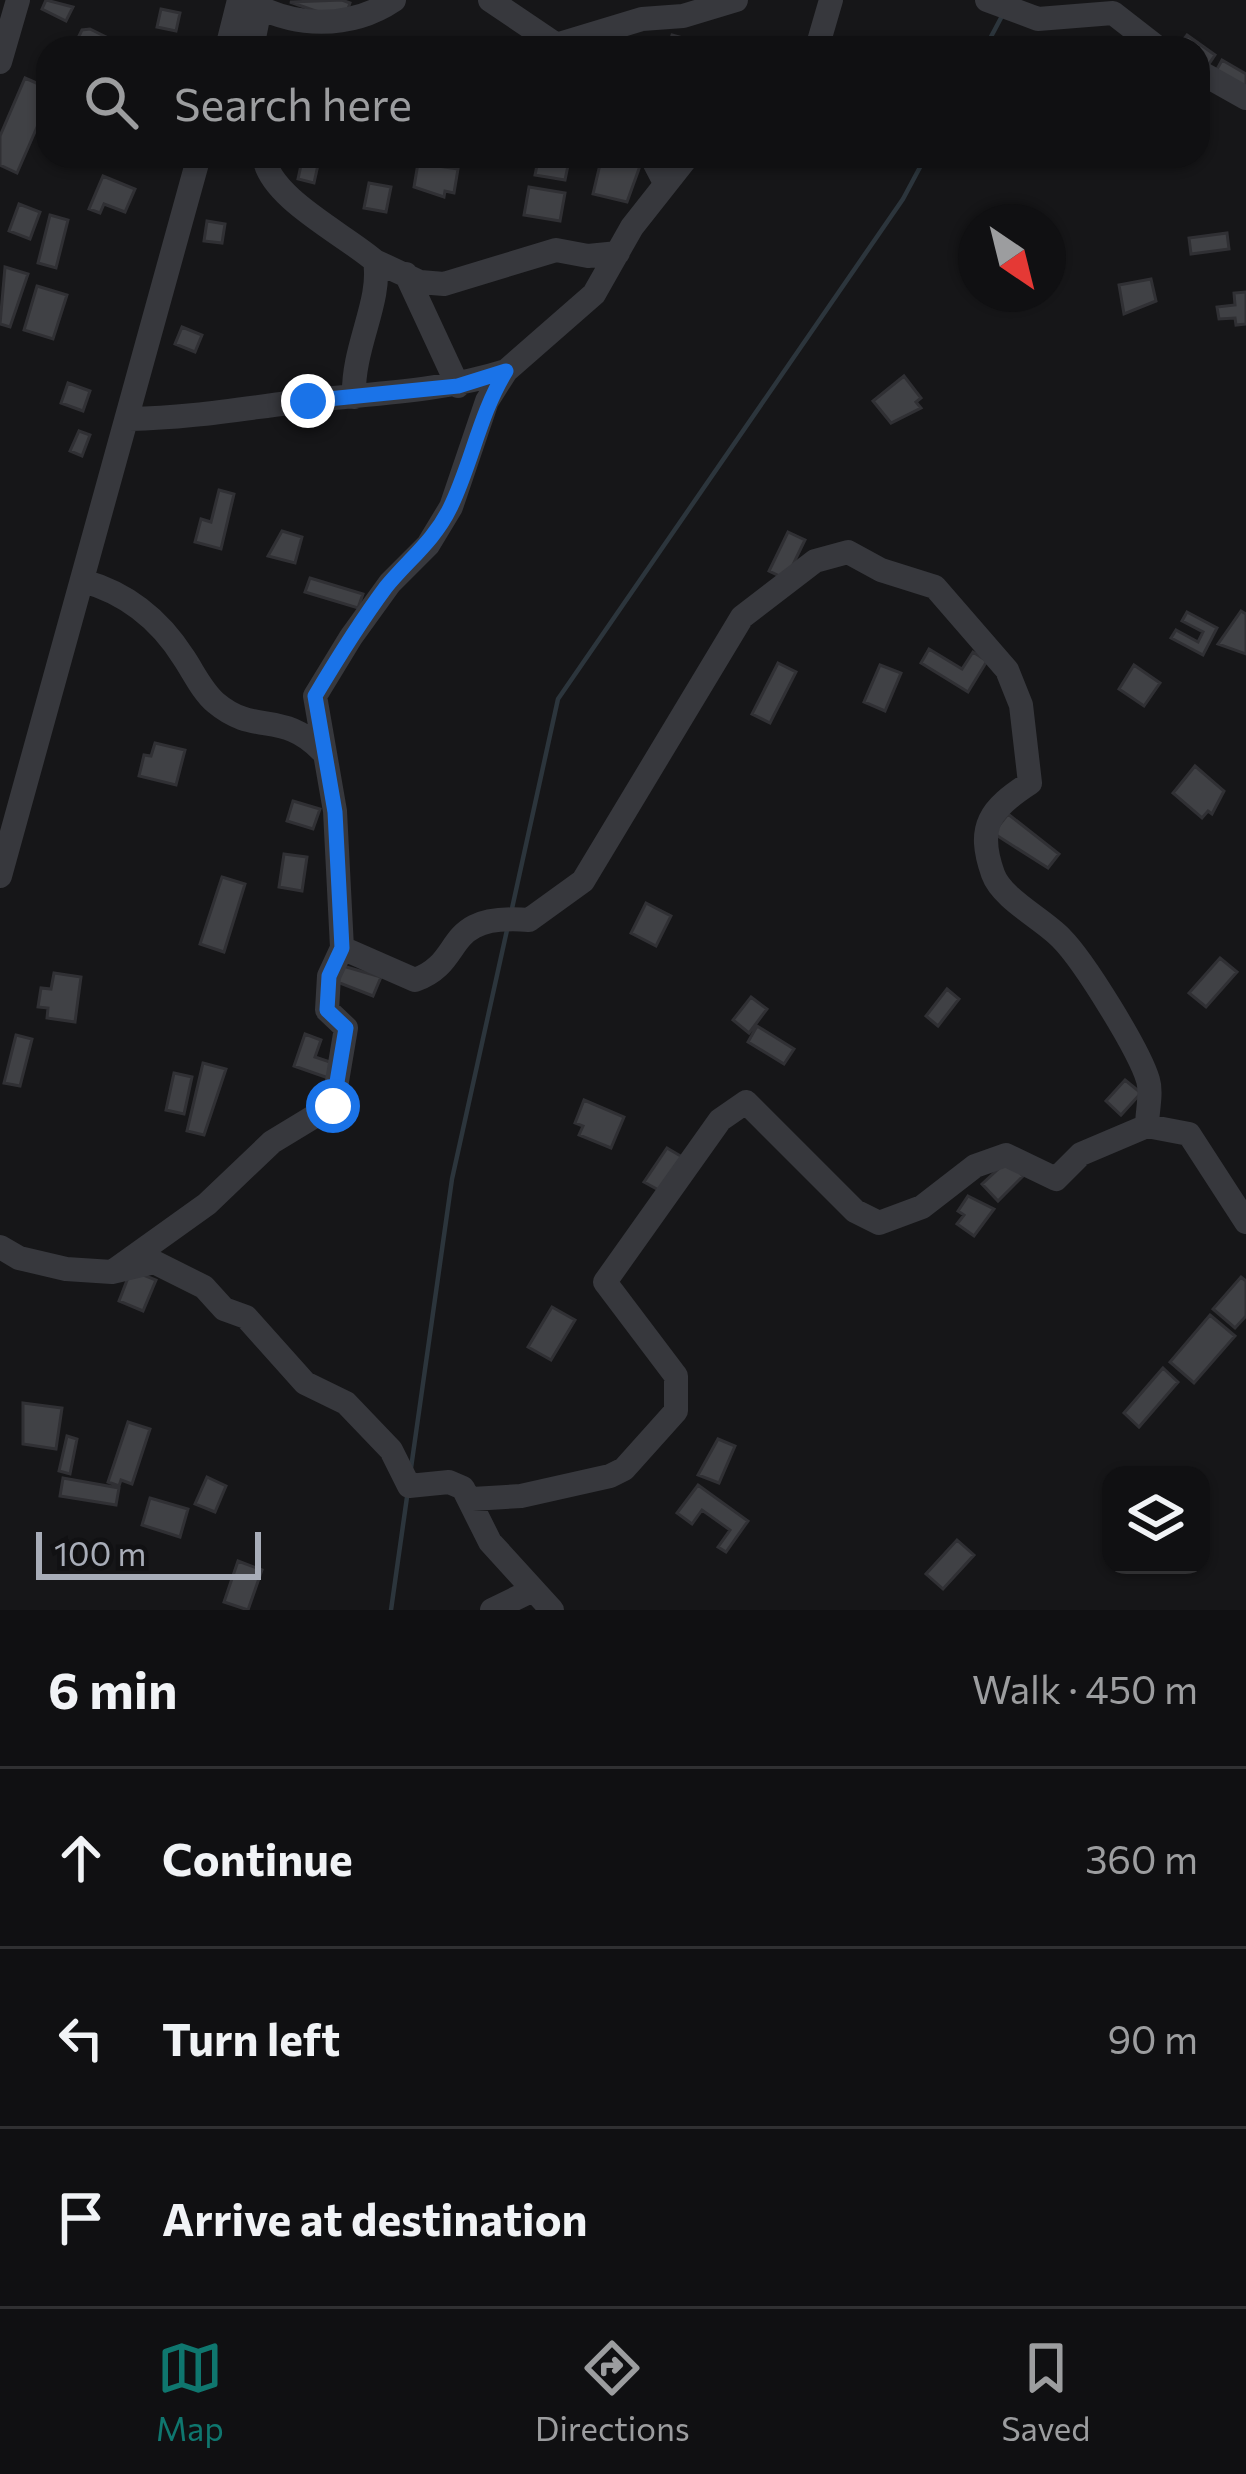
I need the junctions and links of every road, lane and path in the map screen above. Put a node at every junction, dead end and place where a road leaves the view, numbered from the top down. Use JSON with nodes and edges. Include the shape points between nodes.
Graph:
{"nodes":[{"id":1,"x":18,"y":0,"type":"edge"},
{"id":2,"x":394,"y":0,"type":"edge"},
{"id":3,"x":490,"y":0,"type":"edge"},
{"id":4,"x":736,"y":0,"type":"edge"},
{"id":5,"x":831,"y":0,"type":"edge"},
{"id":6,"x":986,"y":0,"type":"edge"},
{"id":7,"x":249,"y":3,"type":"edge"},
{"id":8,"x":232,"y":36,"type":"edge"},
{"id":9,"x":251,"y":36,"type":"edge"},
{"id":10,"x":542,"y":36,"type":"edge"},
{"id":11,"x":591,"y":36,"type":"edge"},
{"id":12,"x":820,"y":36,"type":"edge"},
{"id":13,"x":1143,"y":36,"type":"edge"},
{"id":14,"x":0,"y":62,"type":"edge"},
{"id":15,"x":1210,"y":78,"type":"edge"},
{"id":16,"x":1246,"y":98,"type":"edge"},
{"id":17,"x":196,"y":168,"type":"edge"},
{"id":18,"x":266,"y":168,"type":"edge"},
{"id":19,"x":657,"y":168,"type":"edge"},
{"id":20,"x":676,"y":168,"type":"edge"},
{"id":21,"x":664,"y":181,"type":"junction"},
{"id":22,"x":618,"y":253,"type":"junction"},
{"id":23,"x":375,"y":261,"type":"junction"},
{"id":24,"x":406,"y":274,"type":"junction"},
{"id":25,"x":506,"y":371,"type":"junction"},
{"id":26,"x":458,"y":386,"type":"junction"},
{"id":27,"x":354,"y":397,"type":"junction"},
{"id":28,"x":130,"y":419,"type":"junction"},
{"id":29,"x":83,"y":581,"type":"junction"},
{"id":30,"x":322,"y":751,"type":"junction"},
{"id":31,"x":0,"y":876,"type":"edge"},
{"id":32,"x":342,"y":948,"type":"junction"},
{"id":33,"x":1147,"y":1126,"type":"junction"},
{"id":34,"x":1246,"y":1222,"type":"edge"},
{"id":35,"x":0,"y":1247,"type":"edge"},
{"id":36,"x":112,"y":1272,"type":"junction"},
{"id":37,"x":472,"y":1499,"type":"junction"},
{"id":38,"x":532,"y":1591,"type":"junction"},
{"id":39,"x":492,"y":1610,"type":"edge"},
{"id":40,"x":552,"y":1610,"type":"edge"}],
"edges":[{"from":1,"to":14,"type":"street"},
{"from":2,"to":7,"type":"street","via":[[335,26]]},
{"from":3,"to":10,"type":"street"},
{"from":4,"to":11,"type":"street"},
{"from":5,"to":12,"type":"street"},
{"from":6,"to":13,"type":"street","via":[[1038,19],[1113,13]]},
{"from":7,"to":8,"type":"street"},
{"from":7,"to":9,"type":"street"},
{"from":15,"to":16,"type":"street"},
{"from":17,"to":28,"type":"street"},
{"from":18,"to":23,"type":"street","via":[[282,192]]},
{"from":19,"to":21,"type":"street"},
{"from":20,"to":21,"type":"street"},
{"from":21,"to":22,"type":"street"},
{"from":22,"to":24,"type":"street","via":[[556,250],[444,284]]},
{"from":22,"to":25,"type":"street","via":[[594,294]]},
{"from":23,"to":24,"type":"street"},
{"from":23,"to":27,"type":"street","via":[[379,284],[359,335]]},
{"from":24,"to":26,"type":"street"},
{"from":25,"to":26,"type":"street"},
{"from":25,"to":30,"type":"street","via":[[451,507],[350,637],[315,696]]},
{"from":26,"to":27,"type":"street"},
{"from":27,"to":28,"type":"street","via":[[207,418]]},
{"from":28,"to":29,"type":"street"},
{"from":29,"to":30,"type":"street","via":[[160,624],[217,704],[254,721],[299,727]]},
{"from":29,"to":31,"type":"street"},
{"from":30,"to":32,"type":"street","via":[[335,812]]},
{"from":32,"to":33,"type":"street","via":[[415,980],[431,974],[476,925],[494,916],[529,920],[584,881],[742,617],[814,561],[848,551],[935,587],[1006,670],[1021,705],[1030,783],[991,812],[984,836],[993,876],[1065,941],[1117,1016],[1150,1083]]},
{"from":32,"to":36,"type":"street","via":[[329,976],[327,1010],[346,1028],[333,1106],[272,1142],[207,1204]]},
{"from":33,"to":34,"type":"street","via":[[1190,1134]]},
{"from":33,"to":37,"type":"street","via":[[1082,1154],[1057,1180],[1006,1155],[975,1166],[922,1208],[879,1223],[855,1211],[746,1102],[720,1120],[605,1282],[676,1376],[676,1411],[610,1476]]},
{"from":35,"to":36,"type":"street","via":[[66,1269]]},
{"from":36,"to":37,"type":"street","via":[[154,1262],[204,1287],[224,1310],[246,1317],[305,1383],[346,1403],[391,1450],[409,1486],[449,1481]]},
{"from":37,"to":38,"type":"street","via":[[490,1542]]},
{"from":38,"to":39,"type":"street"},
{"from":38,"to":40,"type":"street"}]}
